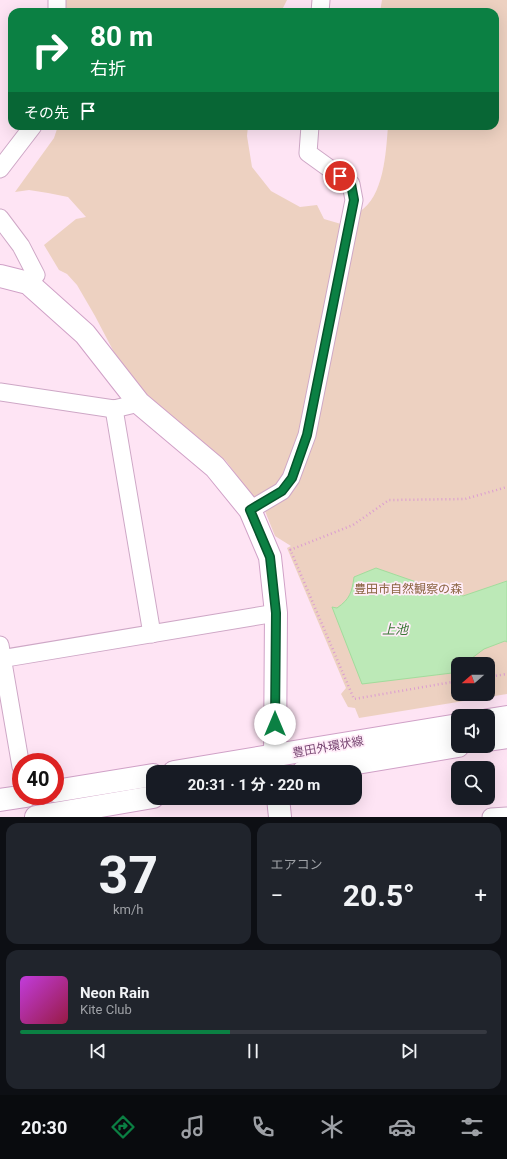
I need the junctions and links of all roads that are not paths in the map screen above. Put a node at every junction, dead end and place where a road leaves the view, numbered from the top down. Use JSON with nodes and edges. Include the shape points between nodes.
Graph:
{"nodes":[{"id":1,"x":30,"y":130,"type":"edge"},
{"id":2,"x":310,"y":130,"type":"edge"},
{"id":3,"x":0,"y":169,"type":"edge"},
{"id":4,"x":0,"y":218,"type":"edge"},
{"id":5,"x":0,"y":276,"type":"edge"},
{"id":6,"x":28,"y":283,"type":"junction"},
{"id":7,"x":0,"y":392,"type":"edge"},
{"id":8,"x":139,"y":403,"type":"junction"},
{"id":9,"x":114,"y":409,"type":"junction"},
{"id":10,"x":250,"y":510,"type":"junction"},
{"id":11,"x":276,"y":613,"type":"junction"},
{"id":12,"x":152,"y":634,"type":"junction"},
{"id":13,"x":1,"y":654,"type":"edge"},
{"id":14,"x":507,"y":716,"type":"edge"},
{"id":15,"x":495,"y":719,"type":"edge"},
{"id":16,"x":451,"y":726,"type":"edge"},
{"id":17,"x":507,"y":737,"type":"edge"},
{"id":18,"x":495,"y":739,"type":"edge"},
{"id":19,"x":451,"y":747,"type":"edge"},
{"id":20,"x":19,"y":753,"type":"edge"},
{"id":21,"x":275,"y":756,"type":"junction"},
{"id":22,"x":218,"y":765,"type":"edge"},
{"id":23,"x":344,"y":765,"type":"edge"},
{"id":24,"x":146,"y":776,"type":"edge"},
{"id":25,"x":64,"y":790,"type":"edge"},
{"id":26,"x":12,"y":798,"type":"edge"},
{"id":27,"x":146,"y":798,"type":"edge"},
{"id":28,"x":0,"y":800,"type":"edge"},
{"id":29,"x":279,"y":805,"type":"edge"},
{"id":30,"x":507,"y":816,"type":"edge"},
{"id":31,"x":36,"y":817,"type":"edge"},
{"id":32,"x":280,"y":817,"type":"edge"},
{"id":33,"x":491,"y":817,"type":"edge"}],
"edges":[{"from":1,"to":3,"type":"street"},
{"from":2,"to":10,"type":"street","via":[[308,153],[351,184],[354,200],[307,435],[292,478],[282,491]]},
{"from":4,"to":6,"type":"street","via":[[21,246],[36,275]]},
{"from":5,"to":6,"type":"street"},
{"from":6,"to":8,"type":"street","via":[[85,334]]},
{"from":7,"to":9,"type":"street"},
{"from":8,"to":9,"type":"street"},
{"from":8,"to":10,"type":"street","via":[[215,467]]},
{"from":9,"to":12,"type":"street"},
{"from":10,"to":11,"type":"street","via":[[270,557]]},
{"from":11,"to":12,"type":"street"},
{"from":11,"to":21,"type":"street"},
{"from":12,"to":13,"type":"street"},
{"from":13,"to":20,"type":"street"},
{"from":14,"to":15,"type":"street"},
{"from":16,"to":21,"type":"street","name":"豊田外環状線"},
{"from":17,"to":18,"type":"street"},
{"from":19,"to":23,"type":"street","name":"豊田外環状線"},
{"from":21,"to":22,"type":"street","name":"豊田外環状線"},
{"from":24,"to":25,"type":"street"},
{"from":26,"to":28,"type":"street"},
{"from":27,"to":31,"type":"street"},
{"from":29,"to":32,"type":"street"},
{"from":30,"to":33,"type":"street"}]}
